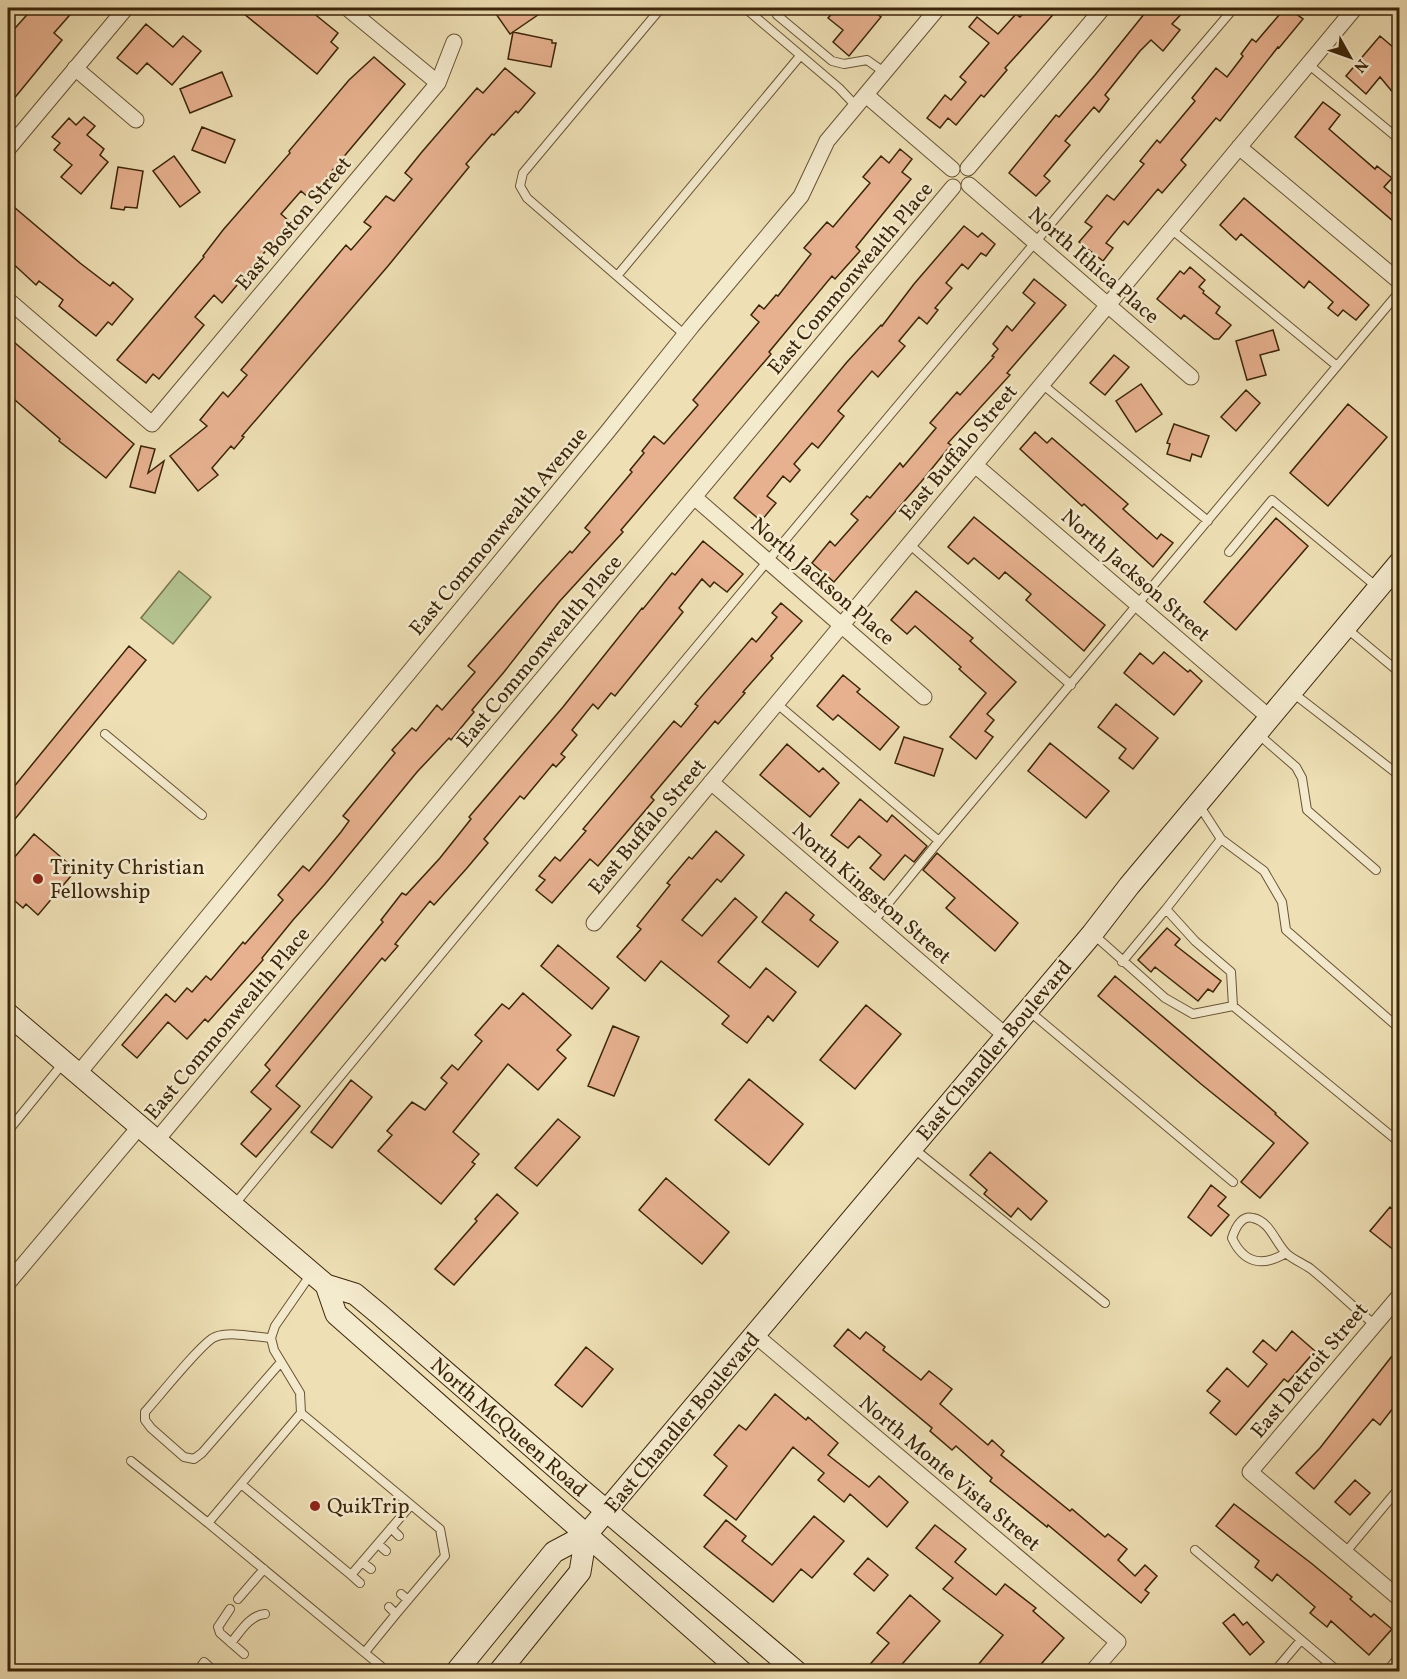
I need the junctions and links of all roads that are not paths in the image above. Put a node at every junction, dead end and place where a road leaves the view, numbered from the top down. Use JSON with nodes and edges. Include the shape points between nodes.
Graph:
{"nodes":[{"id":1,"x":126,"y":8,"type":"edge"},
{"id":2,"x":347,"y":8,"type":"edge"},
{"id":3,"x":661,"y":8,"type":"edge"},
{"id":4,"x":745,"y":8,"type":"edge"},
{"id":5,"x":938,"y":8,"type":"edge"},
{"id":6,"x":1103,"y":8,"type":"edge"},
{"id":7,"x":1234,"y":8,"type":"edge"},
{"id":8,"x":1355,"y":8,"type":"edge"},
{"id":9,"x":777,"y":15,"type":"dead end"},
{"id":10,"x":454,"y":42,"type":"dead end"},
{"id":11,"x":800,"y":56,"type":"junction"},
{"id":12,"x":1308,"y":64,"type":"junction"},
{"id":13,"x":75,"y":68,"type":"junction"},
{"id":14,"x":884,"y":72,"type":"junction"},
{"id":15,"x":438,"y":83,"type":"junction"},
{"id":16,"x":861,"y":100,"type":"junction"},
{"id":17,"x":136,"y":120,"type":"dead end"},
{"id":18,"x":1400,"y":140,"type":"edge"},
{"id":19,"x":1239,"y":147,"type":"junction"},
{"id":20,"x":8,"y":149,"type":"edge"},
{"id":21,"x":968,"y":168,"type":"junction"},
{"id":22,"x":952,"y":170,"type":"junction"},
{"id":23,"x":969,"y":185,"type":"junction"},
{"id":24,"x":953,"y":187,"type":"junction"},
{"id":25,"x":1171,"y":229,"type":"junction"},
{"id":26,"x":1035,"y":242,"type":"junction"},
{"id":27,"x":617,"y":276,"type":"junction"},
{"id":28,"x":1400,"y":282,"type":"edge"},
{"id":29,"x":1400,"y":291,"type":"edge"},
{"id":30,"x":8,"y":300,"type":"edge"},
{"id":31,"x":1108,"y":305,"type":"junction"},
{"id":32,"x":685,"y":335,"type":"junction"},
{"id":33,"x":1337,"y":366,"type":"junction"},
{"id":34,"x":1191,"y":377,"type":"dead end"},
{"id":35,"x":1041,"y":384,"type":"junction"},
{"id":36,"x":975,"y":465,"type":"junction"},
{"id":37,"x":694,"y":497,"type":"junction"},
{"id":38,"x":1208,"y":521,"type":"junction"},
{"id":39,"x":909,"y":544,"type":"junction"},
{"id":40,"x":1229,"y":552,"type":"dead end"},
{"id":41,"x":768,"y":561,"type":"junction"},
{"id":42,"x":1390,"y":577,"type":"edge"},
{"id":43,"x":1138,"y":605,"type":"junction"},
{"id":44,"x":842,"y":625,"type":"junction"},
{"id":45,"x":1345,"y":627,"type":"junction"},
{"id":46,"x":1400,"y":672,"type":"edge"},
{"id":47,"x":1071,"y":685,"type":"junction"},
{"id":48,"x":1292,"y":692,"type":"junction"},
{"id":49,"x":924,"y":696,"type":"dead end"},
{"id":50,"x":776,"y":703,"type":"junction"},
{"id":51,"x":1264,"y":725,"type":"junction"},
{"id":52,"x":105,"y":734,"type":"dead end"},
{"id":53,"x":1400,"y":777,"type":"edge"},
{"id":54,"x":711,"y":783,"type":"junction"},
{"id":55,"x":1198,"y":804,"type":"junction"},
{"id":56,"x":202,"y":815,"type":"dead end"},
{"id":57,"x":1221,"y":839,"type":"junction"},
{"id":58,"x":939,"y":841,"type":"junction"},
{"id":59,"x":1376,"y":870,"type":"dead end"},
{"id":60,"x":1166,"y":909,"type":"junction"},
{"id":61,"x":873,"y":922,"type":"junction"},
{"id":62,"x":594,"y":923,"type":"dead end"},
{"id":63,"x":1092,"y":934,"type":"junction"},
{"id":64,"x":1122,"y":962,"type":"junction"},
{"id":65,"x":1233,"y":1006,"type":"junction"},
{"id":66,"x":1027,"y":1010,"type":"junction"},
{"id":67,"x":8,"y":1014,"type":"edge"},
{"id":68,"x":1400,"y":1029,"type":"edge"},
{"id":69,"x":1005,"y":1035,"type":"junction"},
{"id":70,"x":71,"y":1068,"type":"junction"},
{"id":71,"x":140,"y":1126,"type":"junction"},
{"id":72,"x":8,"y":1131,"type":"edge"},
{"id":73,"x":156,"y":1141,"type":"junction"},
{"id":74,"x":1400,"y":1143,"type":"edge"},
{"id":75,"x":912,"y":1147,"type":"junction"},
{"id":76,"x":1233,"y":1182,"type":"dead end"},
{"id":77,"x":233,"y":1206,"type":"junction"},
{"id":78,"x":1286,"y":1253,"type":"junction"},
{"id":79,"x":319,"y":1279,"type":"junction"},
{"id":80,"x":8,"y":1283,"type":"edge"},
{"id":81,"x":1400,"y":1295,"type":"edge"},
{"id":82,"x":1106,"y":1303,"type":"dead end"},
{"id":83,"x":1374,"y":1324,"type":"junction"},
{"id":84,"x":755,"y":1335,"type":"junction"},
{"id":85,"x":271,"y":1338,"type":"junction"},
{"id":86,"x":281,"y":1362,"type":"junction"},
{"id":87,"x":301,"y":1413,"type":"junction"},
{"id":88,"x":131,"y":1461,"type":"dead end"},
{"id":89,"x":241,"y":1484,"type":"junction"},
{"id":90,"x":1400,"y":1487,"type":"edge"},
{"id":91,"x":411,"y":1505,"type":"junction"},
{"id":92,"x":607,"y":1511,"type":"junction"},
{"id":93,"x":208,"y":1523,"type":"junction"},
{"id":94,"x":391,"y":1528,"type":"junction"},
{"id":95,"x":586,"y":1535,"type":"junction"},
{"id":96,"x":399,"y":1536,"type":"dead end"},
{"id":97,"x":378,"y":1544,"type":"junction"},
{"id":98,"x":1196,"y":1550,"type":"dead end"},
{"id":99,"x":386,"y":1551,"type":"dead end"},
{"id":100,"x":1345,"y":1553,"type":"junction"},
{"id":101,"x":362,"y":1562,"type":"junction"},
{"id":102,"x":264,"y":1569,"type":"junction"},
{"id":103,"x":371,"y":1569,"type":"dead end"},
{"id":104,"x":351,"y":1575,"type":"junction"},
{"id":105,"x":360,"y":1583,"type":"dead end"},
{"id":106,"x":401,"y":1594,"type":"dead end"},
{"id":107,"x":238,"y":1599,"type":"dead end"},
{"id":108,"x":1400,"y":1599,"type":"edge"},
{"id":109,"x":408,"y":1600,"type":"junction"},
{"id":110,"x":389,"y":1607,"type":"dead end"},
{"id":111,"x":230,"y":1609,"type":"dead end"},
{"id":112,"x":265,"y":1614,"type":"dead end"},
{"id":113,"x":396,"y":1614,"type":"junction"},
{"id":114,"x":1301,"y":1640,"type":"junction"},
{"id":115,"x":231,"y":1643,"type":"junction"},
{"id":116,"x":365,"y":1652,"type":"junction"},
{"id":117,"x":244,"y":1654,"type":"dead end"},
{"id":118,"x":1400,"y":1660,"type":"edge"},
{"id":119,"x":385,"y":1670,"type":"edge"},
{"id":120,"x":196,"y":1671,"type":"edge"},
{"id":121,"x":215,"y":1671,"type":"edge"},
{"id":122,"x":456,"y":1671,"type":"edge"},
{"id":123,"x":499,"y":1671,"type":"edge"},
{"id":124,"x":742,"y":1671,"type":"edge"},
{"id":125,"x":797,"y":1671,"type":"edge"},
{"id":126,"x":1092,"y":1671,"type":"edge"},
{"id":127,"x":1274,"y":1671,"type":"edge"},
{"id":128,"x":1339,"y":1671,"type":"edge"},
{"id":129,"x":1391,"y":1671,"type":"edge"}],
"edges":[{"from":1,"to":13,"type":"street"},
{"from":2,"to":15,"type":"street"},
{"from":3,"to":27,"type":"lane","via":[[523,173],[520,186],[527,198]]},
{"from":4,"to":11,"type":"lane"},
{"from":5,"to":14,"type":"street","name":"East Commonwealth Avenue"},
{"from":6,"to":21,"type":"street"},
{"from":7,"to":26,"type":"lane"},
{"from":8,"to":12,"type":"street","name":"East Buffalo Street"},
{"from":9,"to":14,"type":"lane","via":[[832,61],[844,64],[867,60]]},
{"from":10,"to":15,"type":"street","name":"East Boston Street"},
{"from":11,"to":16,"type":"lane","via":[[839,88]]},
{"from":11,"to":27,"type":"lane"},
{"from":12,"to":18,"type":"lane"},
{"from":12,"to":19,"type":"street","name":"East Buffalo Street"},
{"from":13,"to":17,"type":"street"},
{"from":13,"to":20,"type":"street"},
{"from":14,"to":16,"type":"street","name":"East Commonwealth Avenue"},
{"from":15,"to":30,"type":"street","name":"East Boston Street","via":[[152,424]]},
{"from":16,"to":22,"type":"street"},
{"from":16,"to":32,"type":"street","name":"East Commonwealth Avenue","via":[[827,141],[801,196]]},
{"from":19,"to":25,"type":"street","name":"East Buffalo Street"},
{"from":19,"to":28,"type":"street"},
{"from":21,"to":22,"type":"street","via":[[958,166]]},
{"from":21,"to":23,"type":"street","via":[[972,176]]},
{"from":22,"to":24,"type":"street","via":[[948,176]]},
{"from":23,"to":24,"type":"street","via":[[960,190]]},
{"from":23,"to":26,"type":"street","name":"North Ithica Place"},
{"from":24,"to":37,"type":"street","name":"East Commonwealth Place"},
{"from":25,"to":31,"type":"street","name":"East Buffalo Street"},
{"from":25,"to":33,"type":"lane"},
{"from":26,"to":31,"type":"street","name":"North Ithica Place"},
{"from":26,"to":41,"type":"lane"},
{"from":27,"to":32,"type":"lane"},
{"from":29,"to":33,"type":"lane"},
{"from":31,"to":34,"type":"street","name":"North Ithica Place"},
{"from":31,"to":35,"type":"street","name":"East Buffalo Street"},
{"from":32,"to":70,"type":"street","name":"East Commonwealth Avenue"},
{"from":33,"to":38,"type":"lane"},
{"from":35,"to":36,"type":"street","name":"East Buffalo Street"},
{"from":35,"to":38,"type":"lane"},
{"from":36,"to":39,"type":"street","name":"East Buffalo Street"},
{"from":36,"to":43,"type":"street","name":"North Jackson Street"},
{"from":37,"to":41,"type":"street","name":"North Jackson Place"},
{"from":37,"to":73,"type":"street","name":"East Commonwealth Place"},
{"from":38,"to":43,"type":"lane"},
{"from":39,"to":44,"type":"street","name":"East Buffalo Street"},
{"from":39,"to":47,"type":"lane"},
{"from":40,"to":42,"type":"lane","via":[[1272,500]]},
{"from":41,"to":44,"type":"street","name":"North Jackson Place"},
{"from":41,"to":77,"type":"lane"},
{"from":42,"to":45,"type":"main road","name":"East Chandler Boulevard"},
{"from":43,"to":47,"type":"lane"},
{"from":43,"to":51,"type":"street","name":"North Jackson Street"},
{"from":44,"to":49,"type":"street","name":"North Jackson Place"},
{"from":44,"to":50,"type":"street","name":"East Buffalo Street"},
{"from":45,"to":46,"type":"lane"},
{"from":45,"to":48,"type":"main road","name":"East Chandler Boulevard"},
{"from":47,"to":58,"type":"lane"},
{"from":48,"to":51,"type":"main road","name":"East Chandler Boulevard"},
{"from":48,"to":53,"type":"lane"},
{"from":50,"to":54,"type":"street","name":"East Buffalo Street"},
{"from":50,"to":58,"type":"lane"},
{"from":51,"to":55,"type":"main road","name":"East Chandler Boulevard"},
{"from":51,"to":59,"type":"lane","via":[[1302,778],[1306,810]]},
{"from":52,"to":56,"type":"lane"},
{"from":54,"to":61,"type":"street","name":"North Kingston Street"},
{"from":54,"to":62,"type":"street","name":"East Buffalo Street"},
{"from":55,"to":57,"type":"lane"},
{"from":55,"to":63,"type":"main road","name":"East Chandler Boulevard"},
{"from":57,"to":60,"type":"lane"},
{"from":57,"to":68,"type":"lane","via":[[1264,871],[1282,902],[1286,930]]},
{"from":58,"to":61,"type":"lane"},
{"from":60,"to":64,"type":"lane"},
{"from":60,"to":65,"type":"lane","via":[[1231,972]]},
{"from":61,"to":69,"type":"street","name":"North Kingston Street"},
{"from":63,"to":64,"type":"lane"},
{"from":63,"to":66,"type":"main road","name":"East Chandler Boulevard"},
{"from":64,"to":65,"type":"lane","via":[[1165,999],[1193,1014]]},
{"from":65,"to":74,"type":"lane"},
{"from":66,"to":69,"type":"main road","name":"East Chandler Boulevard"},
{"from":66,"to":76,"type":"lane"},
{"from":67,"to":70,"type":"main road","name":"North McQueen Road"},
{"from":69,"to":75,"type":"main road","name":"East Chandler Boulevard"},
{"from":70,"to":71,"type":"main road","name":"North McQueen Road"},
{"from":70,"to":72,"type":"lane"},
{"from":71,"to":73,"type":"main road","name":"North McQueen Road"},
{"from":71,"to":80,"type":"street"},
{"from":73,"to":77,"type":"main road","name":"North McQueen Road"},
{"from":75,"to":82,"type":"lane"},
{"from":75,"to":84,"type":"main road","name":"East Chandler Boulevard"},
{"from":77,"to":79,"type":"main road","name":"North McQueen Road"},
{"from":78,"to":78,"type":"lane","via":[[1261,1221],[1245,1218],[1236,1227],[1232,1238],[1248,1258],[1273,1261]]},
{"from":78,"to":83,"type":"lane"},
{"from":79,"to":85,"type":"lane","via":[[275,1326]]},
{"from":79,"to":92,"type":"main road","name":"North McQueen Road","via":[[355,1294]]},
{"from":79,"to":95,"type":"main road","name":"North McQueen Road","via":[[336,1314]]},
{"from":81,"to":83,"type":"street","name":"East Detroit Street"},
{"from":83,"to":100,"type":"street","name":"East Detroit Street","via":[[1250,1472]]},
{"from":84,"to":92,"type":"main road","name":"East Chandler Boulevard"},
{"from":84,"to":126,"type":"street","name":"North Monte Vista Street","via":[[1118,1642]]},
{"from":85,"to":86,"type":"lane"},
{"from":85,"to":86,"type":"lane","via":[[214,1337],[145,1412],[145,1420],[184,1457],[194,1459]]},
{"from":86,"to":87,"type":"lane","via":[[300,1393]]},
{"from":87,"to":89,"type":"lane"},
{"from":87,"to":91,"type":"lane"},
{"from":88,"to":93,"type":"lane"},
{"from":89,"to":93,"type":"lane"},
{"from":89,"to":104,"type":"lane"},
{"from":90,"to":100,"type":"lane"},
{"from":91,"to":94,"type":"lane"},
{"from":91,"to":109,"type":"lane","via":[[440,1529],[445,1556],[420,1579]]},
{"from":92,"to":95,"type":"main road","name":"East Chandler Boulevard"},
{"from":92,"to":125,"type":"main road","name":"North McQueen Road"},
{"from":93,"to":102,"type":"lane"},
{"from":94,"to":96,"type":"lane"},
{"from":94,"to":97,"type":"lane"},
{"from":95,"to":122,"type":"main road","name":"East Chandler Boulevard","via":[[554,1552]]},
{"from":95,"to":123,"type":"main road","via":[[580,1572]]},
{"from":95,"to":124,"type":"main road","name":"North McQueen Road"},
{"from":97,"to":99,"type":"lane"},
{"from":97,"to":101,"type":"lane"},
{"from":98,"to":114,"type":"lane"},
{"from":100,"to":108,"type":"street"},
{"from":101,"to":103,"type":"lane"},
{"from":101,"to":104,"type":"lane"},
{"from":102,"to":107,"type":"lane"},
{"from":102,"to":116,"type":"lane"},
{"from":104,"to":105,"type":"lane"},
{"from":106,"to":109,"type":"lane"},
{"from":109,"to":113,"type":"lane"},
{"from":110,"to":113,"type":"lane"},
{"from":111,"to":115,"type":"lane","via":[[218,1627]]},
{"from":112,"to":115,"type":"lane","via":[[252,1618]]},
{"from":113,"to":116,"type":"lane"},
{"from":114,"to":127,"type":"lane"},
{"from":114,"to":128,"type":"lane"},
{"from":115,"to":117,"type":"lane"},
{"from":116,"to":119,"type":"lane"},
{"from":118,"to":129,"type":"street"},
{"from":120,"to":121,"type":"lane","via":[[204,1662]]}]}
